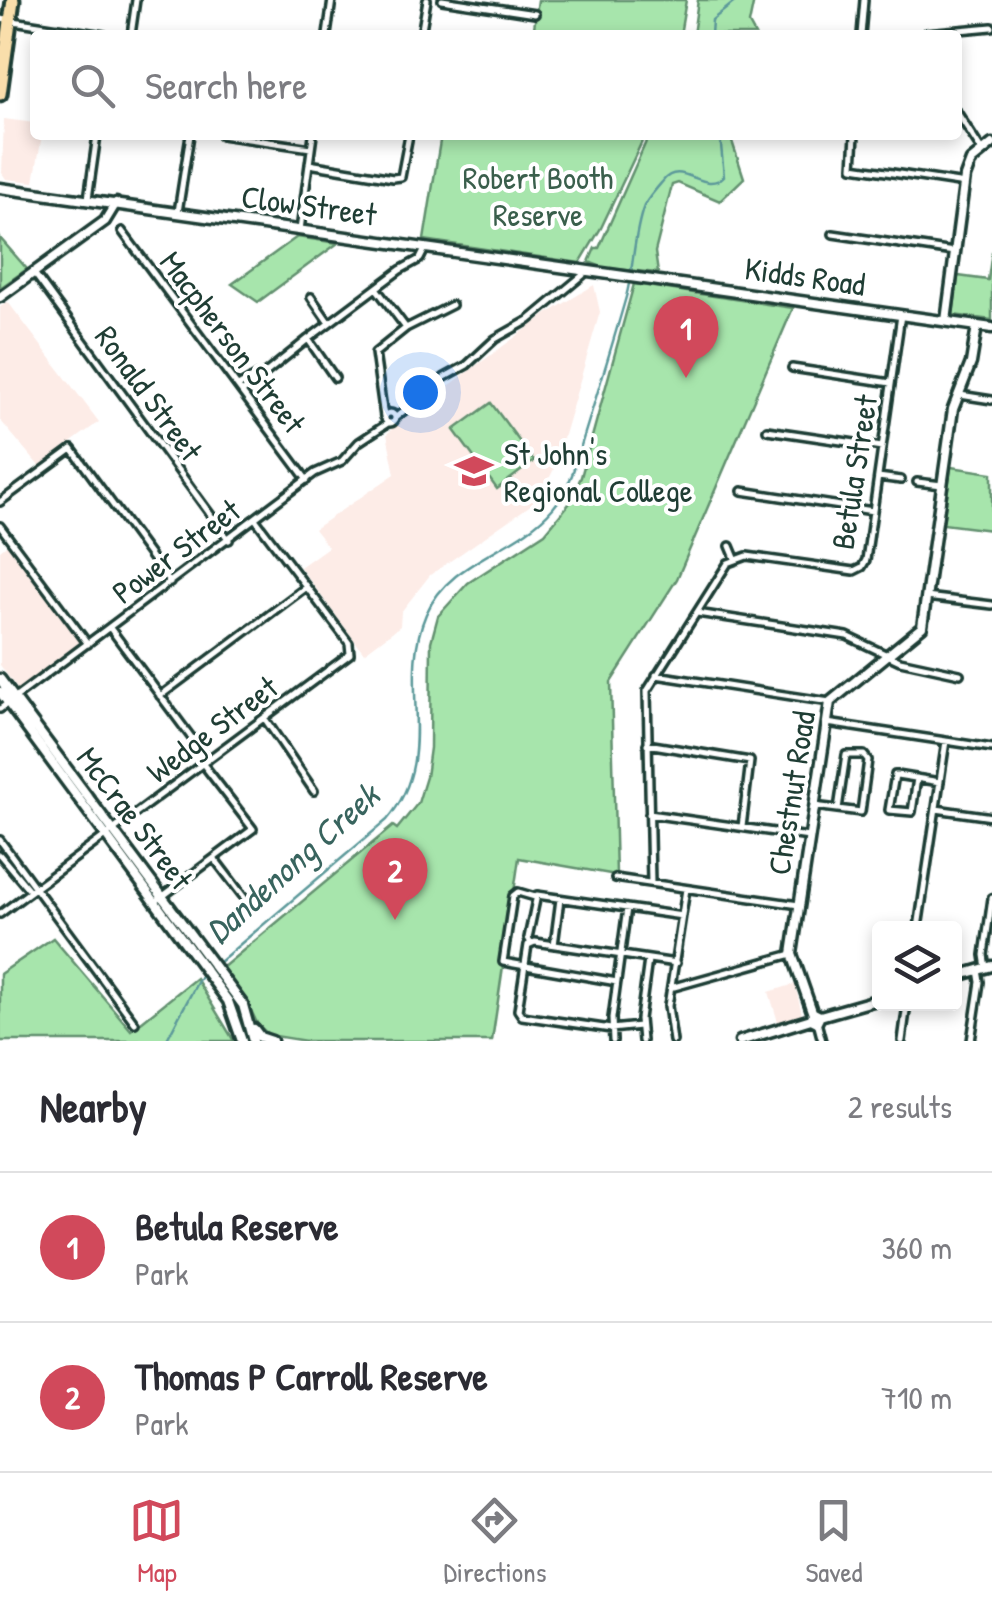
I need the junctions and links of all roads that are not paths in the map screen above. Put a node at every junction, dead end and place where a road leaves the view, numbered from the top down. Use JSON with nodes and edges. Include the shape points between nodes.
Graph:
{"nodes":[{"id":1,"x":13,"y":0,"type":"edge"},
{"id":2,"x":136,"y":0,"type":"edge"},
{"id":3,"x":332,"y":0,"type":"edge"},
{"id":4,"x":427,"y":0,"type":"edge"},
{"id":5,"x":442,"y":0,"type":"edge"},
{"id":6,"x":864,"y":0,"type":"edge"},
{"id":7,"x":535,"y":14,"type":"dead end"},
{"id":8,"x":5,"y":20,"type":"edge"},
{"id":9,"x":992,"y":27,"type":"edge"},
{"id":10,"x":71,"y":30,"type":"edge"},
{"id":11,"x":131,"y":30,"type":"edge"},
{"id":12,"x":328,"y":30,"type":"edge"},
{"id":13,"x":423,"y":30,"type":"edge"},
{"id":14,"x":861,"y":30,"type":"edge"},
{"id":15,"x":962,"y":30,"type":"edge"},
{"id":16,"x":0,"y":94,"type":"edge"},
{"id":17,"x":962,"y":120,"type":"edge"},
{"id":18,"x":96,"y":140,"type":"edge"},
{"id":19,"x":189,"y":140,"type":"edge"},
{"id":20,"x":256,"y":140,"type":"edge"},
{"id":21,"x":312,"y":140,"type":"edge"},
{"id":22,"x":408,"y":140,"type":"edge"},
{"id":23,"x":855,"y":140,"type":"edge"},
{"id":24,"x":992,"y":144,"type":"edge"},
{"id":25,"x":311,"y":148,"type":"junction"},
{"id":26,"x":982,"y":152,"type":"junction"},
{"id":27,"x":309,"y":164,"type":"junction"},
{"id":28,"x":964,"y":184,"type":"junction"},
{"id":29,"x":0,"y":188,"type":"edge"},
{"id":30,"x":88,"y":200,"type":"junction"},
{"id":31,"x":111,"y":202,"type":"junction"},
{"id":32,"x":178,"y":212,"type":"junction"},
{"id":33,"x":300,"y":230,"type":"junction"},
{"id":34,"x":122,"y":231,"type":"dead end"},
{"id":35,"x":833,"y":234,"type":"dead end"},
{"id":36,"x":414,"y":244,"type":"junction"},
{"id":37,"x":426,"y":246,"type":"junction"},
{"id":38,"x":956,"y":252,"type":"junction"},
{"id":39,"x":573,"y":268,"type":"junction"},
{"id":40,"x":400,"y":270,"type":"junction"},
{"id":41,"x":584,"y":270,"type":"junction"},
{"id":42,"x":34,"y":273,"type":"junction"},
{"id":43,"x":611,"y":274,"type":"joint"},
{"id":44,"x":572,"y":284,"type":"junction"},
{"id":45,"x":376,"y":288,"type":"junction"},
{"id":46,"x":0,"y":297,"type":"edge"},
{"id":47,"x":311,"y":297,"type":"dead end"},
{"id":48,"x":452,"y":305,"type":"dead end"},
{"id":49,"x":901,"y":315,"type":"junction"},
{"id":50,"x":946,"y":321,"type":"junction"},
{"id":51,"x":330,"y":323,"type":"junction"},
{"id":52,"x":977,"y":326,"type":"junction"},
{"id":53,"x":406,"y":328,"type":"junction"},
{"id":54,"x":992,"y":328,"type":"edge"},
{"id":55,"x":308,"y":338,"type":"junction"},
{"id":56,"x":792,"y":368,"type":"dead end"},
{"id":57,"x":335,"y":378,"type":"dead end"},
{"id":58,"x":891,"y":383,"type":"junction"},
{"id":59,"x":240,"y":389,"type":"junction"},
{"id":60,"x":957,"y":395,"type":"junction"},
{"id":61,"x":992,"y":400,"type":"edge"},
{"id":62,"x":389,"y":417,"type":"junction"},
{"id":63,"x":767,"y":430,"type":"dead end"},
{"id":64,"x":882,"y":447,"type":"junction"},
{"id":65,"x":878,"y":477,"type":"junction"},
{"id":66,"x":307,"y":480,"type":"junction"},
{"id":67,"x":901,"y":480,"type":"dead end"},
{"id":68,"x":917,"y":482,"type":"dead end"},
{"id":69,"x":942,"y":485,"type":"junction"},
{"id":70,"x":742,"y":492,"type":"dead end"},
{"id":71,"x":0,"y":502,"type":"edge"},
{"id":72,"x":873,"y":511,"type":"junction"},
{"id":73,"x":256,"y":520,"type":"junction"},
{"id":74,"x":0,"y":526,"type":"edge"},
{"id":75,"x":229,"y":540,"type":"junction"},
{"id":76,"x":730,"y":546,"type":"dead end"},
{"id":77,"x":735,"y":558,"type":"junction"},
{"id":78,"x":170,"y":583,"type":"junction"},
{"id":79,"x":307,"y":587,"type":"junction"},
{"id":80,"x":926,"y":596,"type":"junction"},
{"id":81,"x":992,"y":605,"type":"edge"},
{"id":82,"x":696,"y":613,"type":"junction"},
{"id":83,"x":110,"y":628,"type":"junction"},
{"id":84,"x":88,"y":644,"type":"junction"},
{"id":85,"x":887,"y":654,"type":"junction"},
{"id":86,"x":960,"y":674,"type":"dead end"},
{"id":87,"x":656,"y":675,"type":"junction"},
{"id":88,"x":0,"y":679,"type":"edge"},
{"id":89,"x":0,"y":692,"type":"edge"},
{"id":90,"x":160,"y":696,"type":"junction"},
{"id":91,"x":11,"y":701,"type":"junction"},
{"id":92,"x":830,"y":702,"type":"junction"},
{"id":93,"x":0,"y":709,"type":"edge"},
{"id":94,"x":264,"y":718,"type":"junction"},
{"id":95,"x":826,"y":723,"type":"junction"},
{"id":96,"x":946,"y":741,"type":"junction"},
{"id":97,"x":647,"y":744,"type":"junction"},
{"id":98,"x":992,"y":748,"type":"edge"},
{"id":99,"x":205,"y":762,"type":"junction"},
{"id":100,"x":917,"y":778,"type":"junction"},
{"id":101,"x":940,"y":782,"type":"junction"},
{"id":102,"x":314,"y":791,"type":"dead end"},
{"id":103,"x":814,"y":806,"type":"junction"},
{"id":104,"x":838,"y":809,"type":"junction"},
{"id":105,"x":936,"y":809,"type":"junction"},
{"id":106,"x":861,"y":812,"type":"junction"},
{"id":107,"x":648,"y":814,"type":"junction"},
{"id":108,"x":870,"y":814,"type":"dead end"},
{"id":109,"x":992,"y":817,"type":"edge"},
{"id":110,"x":742,"y":827,"type":"junction"},
{"id":111,"x":109,"y":834,"type":"junction"},
{"id":112,"x":810,"y":837,"type":"junction"},
{"id":113,"x":0,"y":840,"type":"edge"},
{"id":114,"x":0,"y":855,"type":"edge"},
{"id":115,"x":214,"y":858,"type":"junction"},
{"id":116,"x":615,"y":878,"type":"dead end"},
{"id":117,"x":650,"y":883,"type":"junction"},
{"id":118,"x":686,"y":889,"type":"junction"},
{"id":119,"x":33,"y":890,"type":"junction"},
{"id":120,"x":535,"y":897,"type":"junction"},
{"id":121,"x":560,"y":898,"type":"junction"},
{"id":122,"x":992,"y":898,"type":"edge"},
{"id":123,"x":159,"y":899,"type":"junction"},
{"id":124,"x":249,"y":904,"type":"dead end"},
{"id":125,"x":799,"y":905,"type":"junction"},
{"id":126,"x":627,"y":908,"type":"junction"},
{"id":127,"x":0,"y":914,"type":"edge"},
{"id":128,"x":682,"y":916,"type":"junction"},
{"id":129,"x":919,"y":921,"type":"edge"},
{"id":130,"x":530,"y":943,"type":"junction"},
{"id":131,"x":554,"y":945,"type":"junction"},
{"id":132,"x":792,"y":954,"type":"junction"},
{"id":133,"x":620,"y":956,"type":"junction"},
{"id":134,"x":648,"y":959,"type":"junction"},
{"id":135,"x":676,"y":964,"type":"junction"},
{"id":136,"x":524,"y":967,"type":"junction"},
{"id":137,"x":985,"y":968,"type":"edge"},
{"id":138,"x":219,"y":981,"type":"junction"},
{"id":139,"x":616,"y":982,"type":"junction"},
{"id":140,"x":673,"y":987,"type":"junction"},
{"id":141,"x":872,"y":1001,"type":"edge"},
{"id":142,"x":906,"y":1011,"type":"edge"},
{"id":143,"x":248,"y":1016,"type":"junction"},
{"id":144,"x":815,"y":1018,"type":"junction"},
{"id":145,"x":135,"y":1023,"type":"dead end"},
{"id":146,"x":640,"y":1026,"type":"junction"},
{"id":147,"x":240,"y":1028,"type":"junction"},
{"id":148,"x":611,"y":1029,"type":"junction"},
{"id":149,"x":751,"y":1039,"type":"edge"},
{"id":150,"x":242,"y":1041,"type":"edge"},
{"id":151,"x":252,"y":1041,"type":"edge"},
{"id":152,"x":272,"y":1041,"type":"edge"},
{"id":153,"x":613,"y":1041,"type":"edge"},
{"id":154,"x":642,"y":1041,"type":"edge"},
{"id":155,"x":673,"y":1041,"type":"edge"},
{"id":156,"x":740,"y":1041,"type":"edge"},
{"id":157,"x":822,"y":1041,"type":"edge"},
{"id":158,"x":902,"y":1041,"type":"edge"},
{"id":159,"x":971,"y":1041,"type":"edge"}],
"edges":[{"from":1,"to":8,"type":"highway"},
{"from":2,"to":11,"type":"street"},
{"from":3,"to":12,"type":"street"},
{"from":4,"to":13,"type":"street"},
{"from":5,"to":7,"type":"street"},
{"from":6,"to":14,"type":"street"},
{"from":8,"to":10,"type":"street"},
{"from":8,"to":16,"type":"highway"},
{"from":9,"to":15,"type":"street"},
{"from":17,"to":26,"type":"street"},
{"from":18,"to":30,"type":"street"},
{"from":19,"to":32,"type":"street"},
{"from":20,"to":25,"type":"street"},
{"from":21,"to":25,"type":"street"},
{"from":22,"to":27,"type":"street","via":[[401,176],[393,178]]},
{"from":23,"to":28,"type":"street","via":[[853,167]]},
{"from":24,"to":26,"type":"main road"},
{"from":25,"to":27,"type":"street"},
{"from":26,"to":28,"type":"main road","via":[[970,161]]},
{"from":27,"to":33,"type":"street"},
{"from":28,"to":38,"type":"main road"},
{"from":29,"to":30,"type":"main road","name":"Clow Street"},
{"from":30,"to":31,"type":"main road","name":"Clow Street"},
{"from":31,"to":32,"type":"main road","name":"Clow Street"},
{"from":31,"to":42,"type":"main road","via":[[90,231]]},
{"from":32,"to":33,"type":"main road","name":"Clow Street"},
{"from":33,"to":36,"type":"main road","name":"Clow Street"},
{"from":34,"to":59,"type":"street","name":"Macpherson Street"},
{"from":35,"to":38,"type":"street"},
{"from":36,"to":37,"type":"main road","name":"Clow Street"},
{"from":36,"to":40,"type":"street"},
{"from":37,"to":39,"type":"main road","name":"Clow Street"},
{"from":37,"to":40,"type":"street","via":[[420,259]]},
{"from":38,"to":50,"type":"main road"},
{"from":39,"to":41,"type":"main road","name":"Clow Street"},
{"from":39,"to":44,"type":"street"},
{"from":40,"to":45,"type":"street"},
{"from":41,"to":43,"type":"main road","name":"Clow Street"},
{"from":41,"to":44,"type":"street","name":"Power Street"},
{"from":42,"to":46,"type":"main road"},
{"from":42,"to":75,"type":"street","name":"Ronald Street"},
{"from":43,"to":49,"type":"main road","name":"Kidds Road"},
{"from":44,"to":62,"type":"street","name":"Power Street"},
{"from":45,"to":51,"type":"street"},
{"from":45,"to":53,"type":"street"},
{"from":47,"to":51,"type":"street"},
{"from":48,"to":53,"type":"street"},
{"from":49,"to":50,"type":"main road","name":"Kidds Road"},
{"from":49,"to":58,"type":"street","name":"Betula Street"},
{"from":50,"to":52,"type":"main road","name":"Kidds Road"},
{"from":51,"to":55,"type":"street"},
{"from":52,"to":54,"type":"main road","name":"Kidds Road"},
{"from":52,"to":60,"type":"main road","name":"Chestnut Road"},
{"from":53,"to":62,"type":"street","via":[[375,353]]},
{"from":55,"to":57,"type":"street"},
{"from":55,"to":59,"type":"street"},
{"from":56,"to":58,"type":"street"},
{"from":58,"to":64,"type":"street","name":"Betula Street"},
{"from":59,"to":66,"type":"street","name":"Macpherson Street"},
{"from":60,"to":61,"type":"street"},
{"from":60,"to":69,"type":"main road","name":"Chestnut Road"},
{"from":62,"to":66,"type":"street","name":"Power Street","via":[[342,461]]},
{"from":63,"to":64,"type":"street"},
{"from":64,"to":65,"type":"street","name":"Betula Street"},
{"from":65,"to":67,"type":"street"},
{"from":65,"to":72,"type":"street","name":"Betula Street"},
{"from":66,"to":73,"type":"street","name":"Power Street"},
{"from":68,"to":69,"type":"street"},
{"from":69,"to":80,"type":"main road","name":"Chestnut Road"},
{"from":70,"to":72,"type":"street"},
{"from":71,"to":78,"type":"street","via":[[72,449]]},
{"from":72,"to":77,"type":"street","name":"Betula Street","via":[[866,560],[854,571]]},
{"from":73,"to":75,"type":"street","name":"Power Street"},
{"from":73,"to":79,"type":"street"},
{"from":74,"to":84,"type":"street"},
{"from":75,"to":78,"type":"street","name":"Power Street"},
{"from":76,"to":77,"type":"street"},
{"from":77,"to":82,"type":"street"},
{"from":78,"to":83,"type":"street","name":"Power Street"},
{"from":79,"to":90,"type":"street"},
{"from":79,"to":94,"type":"street","name":"Wedge Street","via":[[351,650]]},
{"from":80,"to":81,"type":"street"},
{"from":80,"to":85,"type":"main road","name":"Chestnut Road","via":[[922,626]]},
{"from":82,"to":85,"type":"street","via":[[847,636]]},
{"from":82,"to":87,"type":"street"},
{"from":83,"to":84,"type":"street","name":"Power Street"},
{"from":83,"to":90,"type":"street"},
{"from":84,"to":91,"type":"street","name":"Power Street"},
{"from":85,"to":86,"type":"street"},
{"from":85,"to":92,"type":"main road","name":"Chestnut Road"},
{"from":87,"to":92,"type":"street"},
{"from":87,"to":97,"type":"street","via":[[646,693]]},
{"from":88,"to":91,"type":"main road","name":"McCrae Street"},
{"from":89,"to":91,"type":"main road","name":"McCrae Street"},
{"from":90,"to":99,"type":"street"},
{"from":91,"to":93,"type":"street","name":"Power Street"},
{"from":91,"to":111,"type":"main road","name":"McCrae Street"},
{"from":92,"to":95,"type":"main road","name":"Chestnut Road"},
{"from":94,"to":99,"type":"street","name":"Wedge Street"},
{"from":94,"to":102,"type":"street"},
{"from":95,"to":96,"type":"street"},
{"from":95,"to":103,"type":"main road","name":"Chestnut Road"},
{"from":96,"to":98,"type":"street"},
{"from":96,"to":101,"type":"street"},
{"from":97,"to":107,"type":"street"},
{"from":97,"to":110,"type":"street","via":[[750,761]]},
{"from":99,"to":111,"type":"street","name":"Wedge Street"},
{"from":99,"to":115,"type":"street","via":[[253,830]]},
{"from":100,"to":100,"type":"street","via":[[894,776],[889,810],[912,812]]},
{"from":100,"to":101,"type":"street"},
{"from":101,"to":105,"type":"street"},
{"from":103,"to":104,"type":"street"},
{"from":103,"to":112,"type":"main road","name":"Chestnut Road"},
{"from":104,"to":106,"type":"street"},
{"from":104,"to":106,"type":"street","via":[[850,753],[868,760]]},
{"from":105,"to":109,"type":"street"},
{"from":105,"to":129,"type":"street"},
{"from":106,"to":108,"type":"street"},
{"from":107,"to":110,"type":"street"},
{"from":107,"to":117,"type":"street"},
{"from":110,"to":112,"type":"street"},
{"from":111,"to":119,"type":"street","name":"Wedge Street"},
{"from":111,"to":123,"type":"main road","name":"McCrae Street"},
{"from":112,"to":125,"type":"main road","name":"Chestnut Road"},
{"from":113,"to":119,"type":"street"},
{"from":114,"to":119,"type":"street"},
{"from":115,"to":123,"type":"street"},
{"from":115,"to":124,"type":"street"},
{"from":116,"to":117,"type":"street"},
{"from":117,"to":118,"type":"street"},
{"from":118,"to":125,"type":"street"},
{"from":118,"to":128,"type":"street"},
{"from":119,"to":127,"type":"street","name":"Wedge Street"},
{"from":119,"to":145,"type":"street"},
{"from":120,"to":121,"type":"street"},
{"from":120,"to":130,"type":"street"},
{"from":120,"to":136,"type":"street","via":[[512,896],[503,958]]},
{"from":121,"to":126,"type":"street"},
{"from":121,"to":131,"type":"street"},
{"from":122,"to":137,"type":"street"},
{"from":123,"to":138,"type":"main road","name":"McCrae Street"},
{"from":125,"to":132,"type":"main road","name":"Chestnut Road"},
{"from":126,"to":128,"type":"street"},
{"from":126,"to":133,"type":"street"},
{"from":128,"to":135,"type":"street"},
{"from":130,"to":131,"type":"street"},
{"from":130,"to":136,"type":"street"},
{"from":131,"to":133,"type":"street"},
{"from":132,"to":140,"type":"street"},
{"from":132,"to":144,"type":"main road","name":"Chestnut Road"},
{"from":133,"to":134,"type":"street"},
{"from":133,"to":139,"type":"street"},
{"from":134,"to":135,"type":"street"},
{"from":134,"to":146,"type":"street"},
{"from":135,"to":140,"type":"street"},
{"from":136,"to":139,"type":"street"},
{"from":136,"to":148,"type":"street","via":[[522,1016]]},
{"from":137,"to":159,"type":"street"},
{"from":138,"to":143,"type":"main road","name":"McCrae Street"},
{"from":138,"to":147,"type":"main road","name":"McCrae Street"},
{"from":139,"to":148,"type":"street"},
{"from":140,"to":155,"type":"street"},
{"from":141,"to":144,"type":"main road"},
{"from":142,"to":158,"type":"street"},
{"from":143,"to":151,"type":"main road","name":"McCrae Street"},
{"from":143,"to":152,"type":"main road","via":[[258,1036]]},
{"from":144,"to":149,"type":"main road"},
{"from":144,"to":157,"type":"street"},
{"from":146,"to":148,"type":"street"},
{"from":146,"to":154,"type":"street"},
{"from":147,"to":150,"type":"main road"},
{"from":147,"to":151,"type":"main road"},
{"from":148,"to":153,"type":"street"},
{"from":149,"to":156,"type":"main road"}]}
